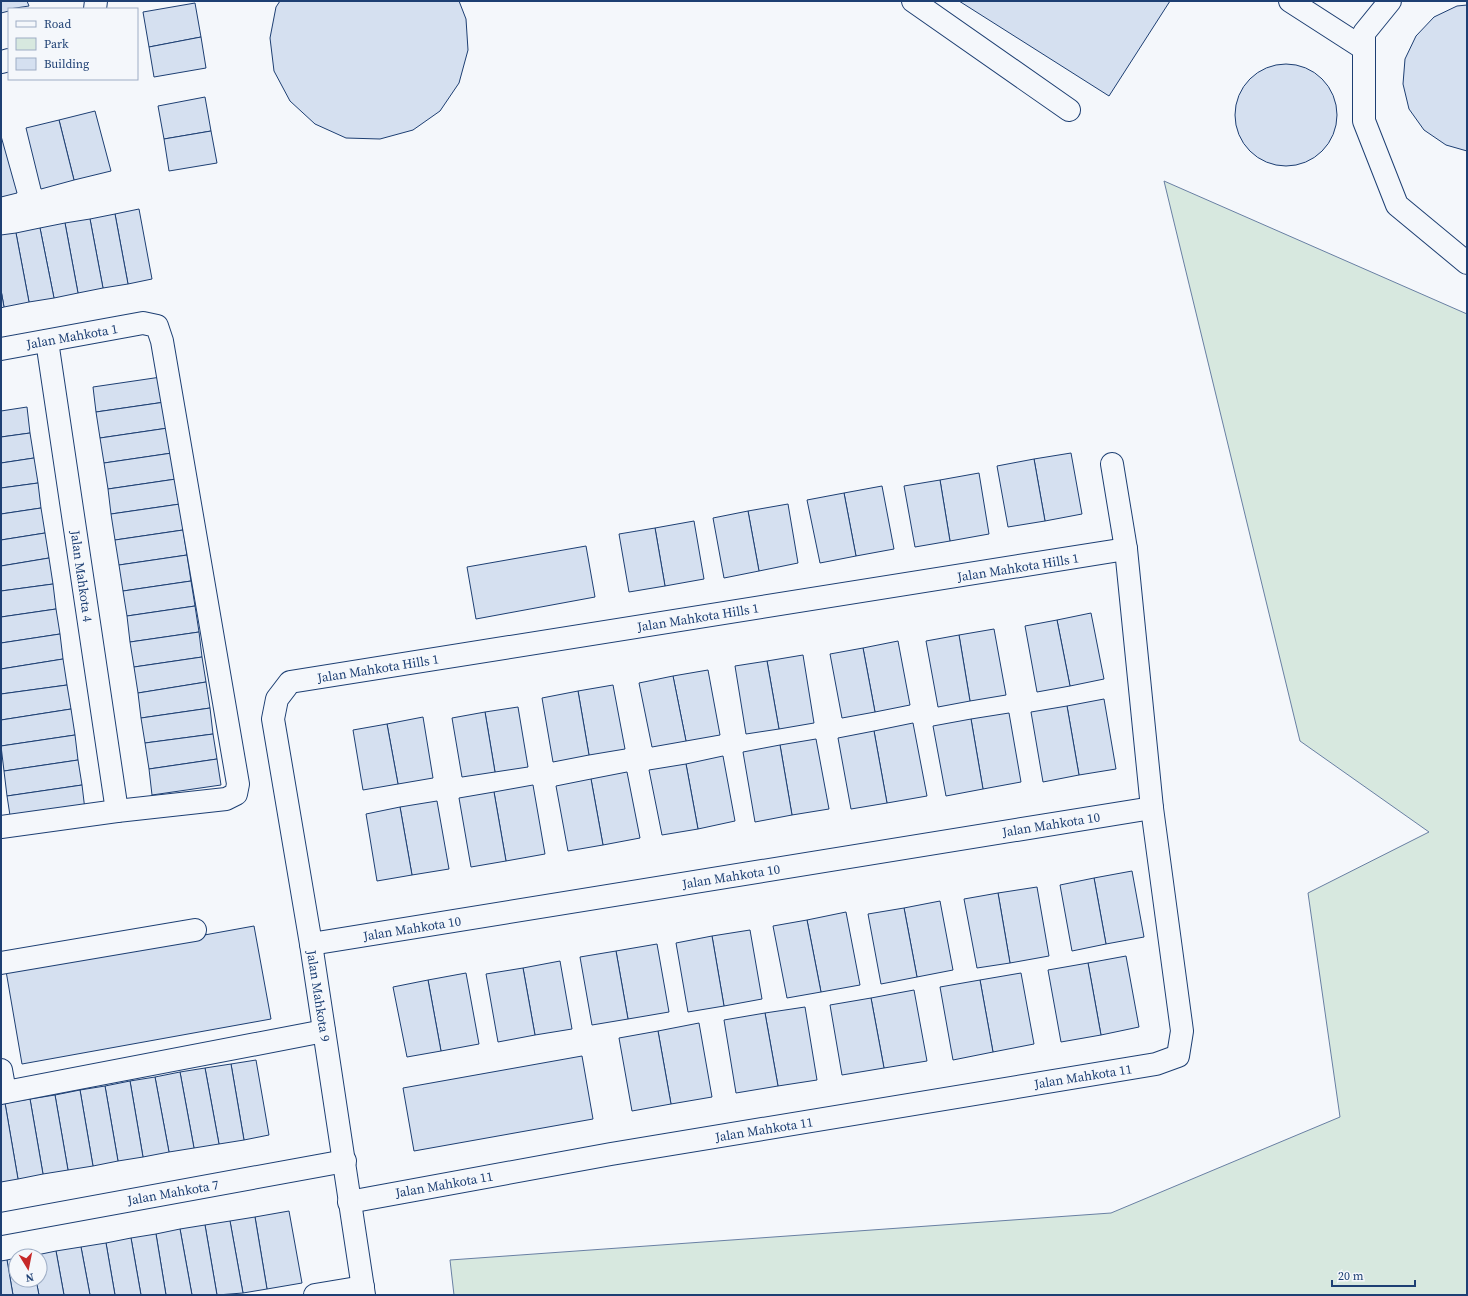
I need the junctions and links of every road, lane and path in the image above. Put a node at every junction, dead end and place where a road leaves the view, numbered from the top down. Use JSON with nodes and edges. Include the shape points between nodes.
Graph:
{"nodes":[{"id":1,"x":913,"y":1,"type":"edge"},
{"id":2,"x":1290,"y":1,"type":"edge"},
{"id":3,"x":1390,"y":1,"type":"edge"},
{"id":4,"x":1363,"y":48,"type":"junction"},
{"id":5,"x":1069,"y":110,"type":"dead end"},
{"id":6,"x":1467,"y":263,"type":"edge"},
{"id":7,"x":47,"y":341,"type":"junction"},
{"id":8,"x":1,"y":349,"type":"edge"},
{"id":9,"x":1112,"y":464,"type":"dead end"},
{"id":10,"x":1126,"y":550,"type":"junction"},
{"id":11,"x":277,"y":699,"type":"joint"},
{"id":12,"x":1152,"y":808,"type":"junction"},
{"id":13,"x":117,"y":811,"type":"junction"},
{"id":14,"x":1,"y":827,"type":"edge"},
{"id":15,"x":194,"y":930,"type":"dead end"},
{"id":16,"x":311,"y":944,"type":"junction"},
{"id":17,"x":1,"y":964,"type":"edge"},
{"id":18,"x":324,"y":1031,"type":"junction"},
{"id":19,"x":1,"y":1070,"type":"edge"},
{"id":20,"x":3,"y":1092,"type":"edge"},
{"id":21,"x":345,"y":1161,"type":"junction"},
{"id":22,"x":349,"y":1202,"type":"junction"},
{"id":23,"x":1,"y":1224,"type":"edge"},
{"id":24,"x":363,"y":1291,"type":"edge"},
{"id":25,"x":315,"y":1295,"type":"edge"}],
"edges":[{"from":1,"to":5,"type":"street"},
{"from":2,"to":4,"type":"street"},
{"from":3,"to":4,"type":"street","via":[[1364,33]]},
{"from":4,"to":6,"type":"street","via":[[1364,121],[1397,205]]},
{"from":7,"to":8,"type":"street","name":"Jalan Mahkota 1"},
{"from":7,"to":13,"type":"street","name":"Jalan Mahkota 4"},
{"from":7,"to":13,"type":"street","name":"Jalan Mahkota 1","via":[[143,323],[157,326],[238,784],[236,794],[226,799]]},
{"from":9,"to":10,"type":"street"},
{"from":10,"to":11,"type":"street","name":"Jalan Mahkota Hills 1","via":[[290,682]]},
{"from":10,"to":12,"type":"street"},
{"from":11,"to":16,"type":"street","name":"Jalan Mahkota 9","via":[[273,718]]},
{"from":12,"to":16,"type":"street","name":"Jalan Mahkota 10"},
{"from":12,"to":22,"type":"street","name":"Jalan Mahkota 11","via":[[1182,1031],[1178,1056],[1156,1064],[611,1154]]},
{"from":13,"to":14,"type":"street"},
{"from":15,"to":17,"type":"street"},
{"from":16,"to":18,"type":"street","name":"Jalan Mahkota 9"},
{"from":18,"to":20,"type":"street"},
{"from":18,"to":21,"type":"street","name":"Jalan Mahkota 9"},
{"from":19,"to":20,"type":"street"},
{"from":21,"to":22,"type":"street","name":"Jalan Mahkota 9"},
{"from":21,"to":23,"type":"street","name":"Jalan Mahkota 7"},
{"from":22,"to":24,"type":"street","name":"Jalan Mahkota 9"},
{"from":24,"to":25,"type":"street"}]}
